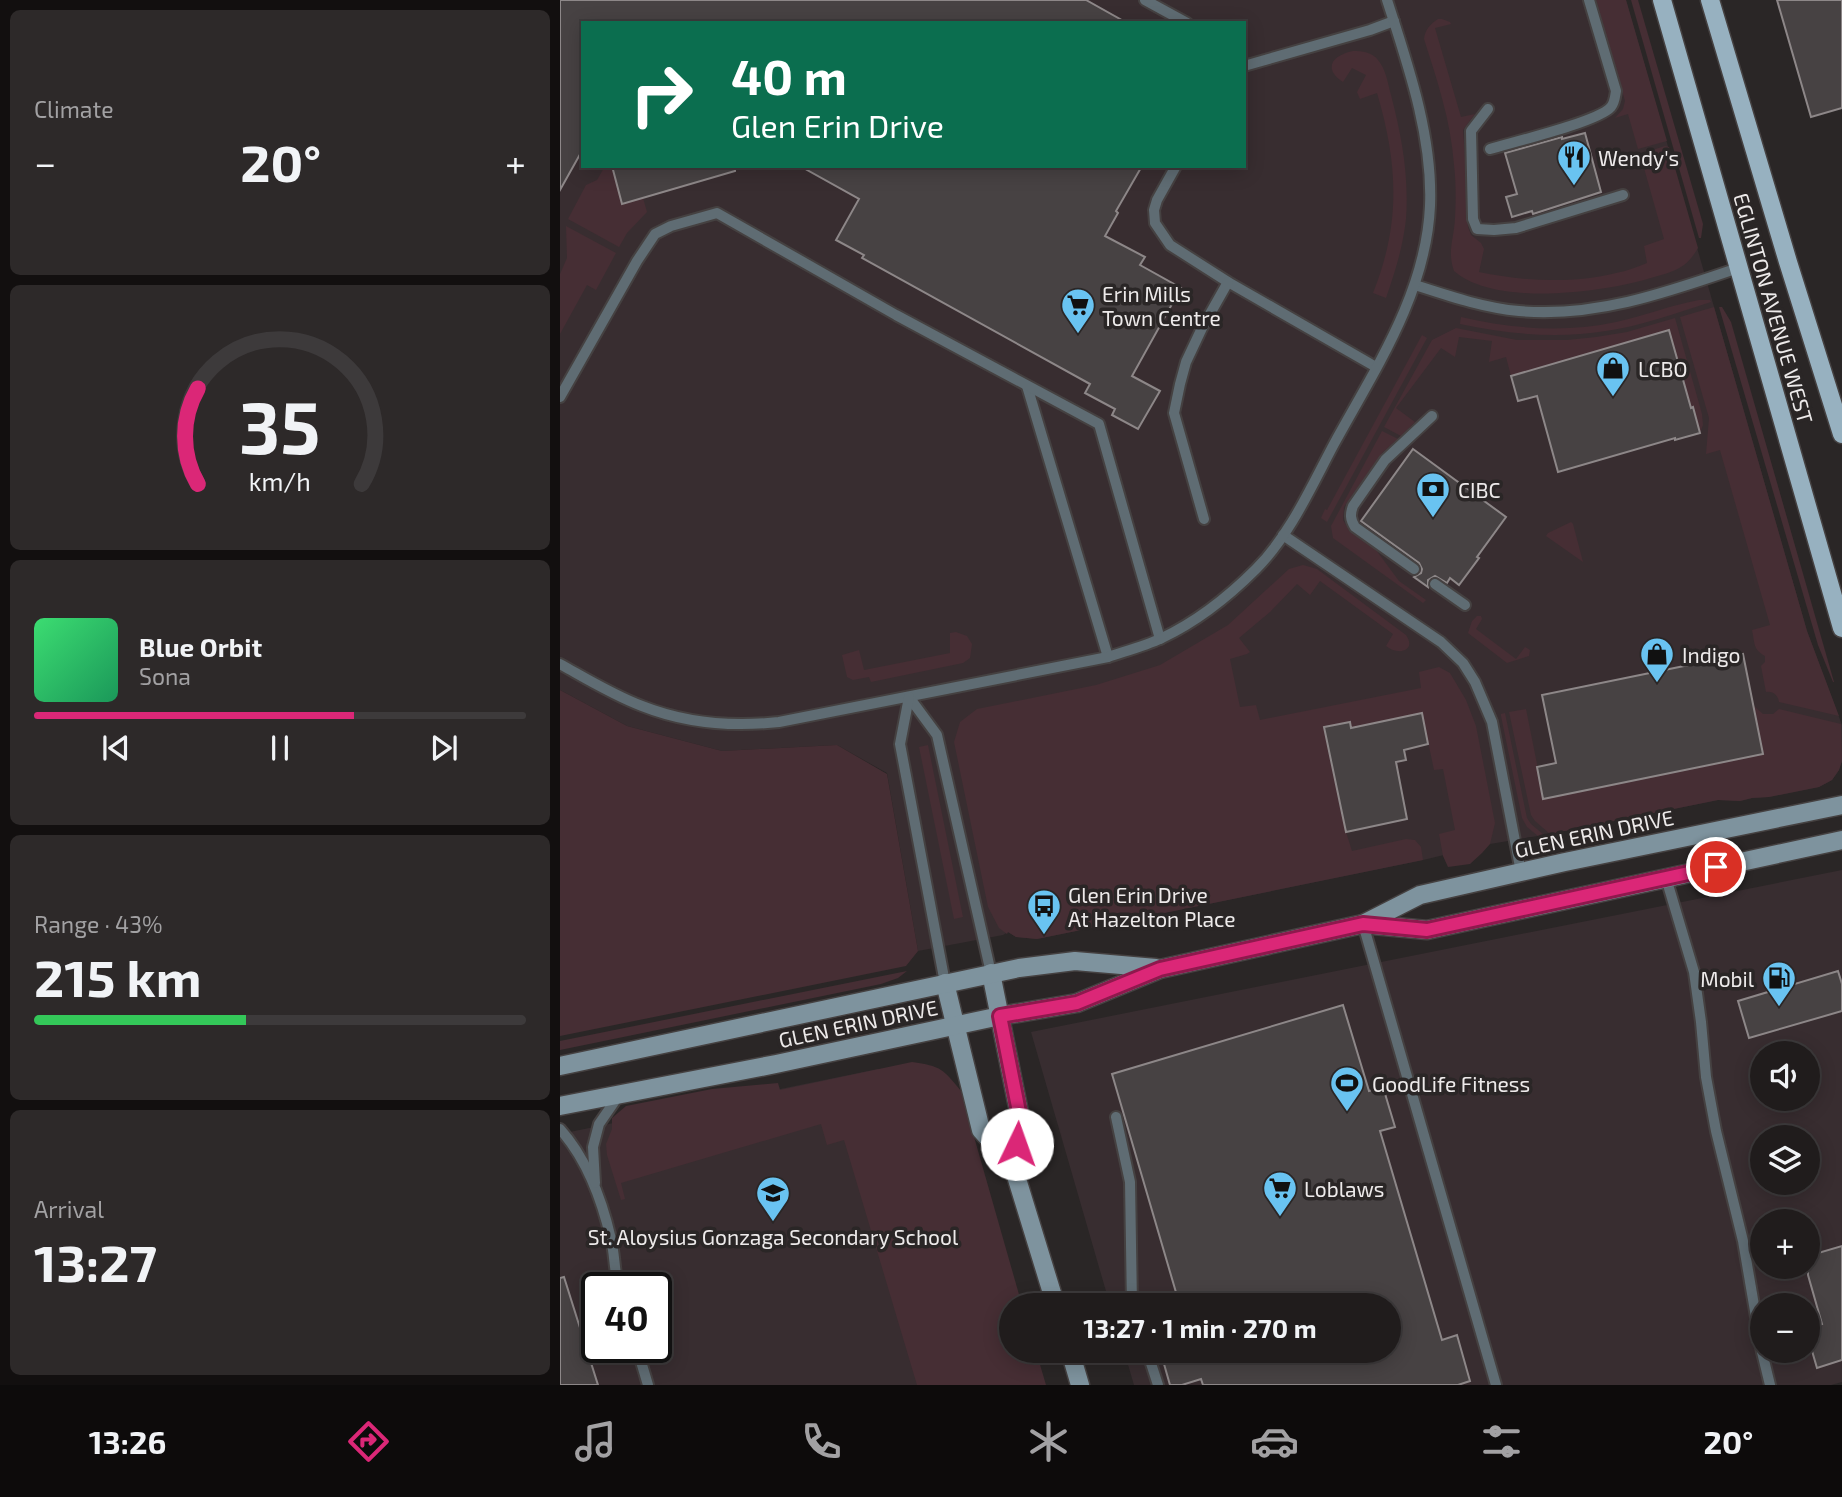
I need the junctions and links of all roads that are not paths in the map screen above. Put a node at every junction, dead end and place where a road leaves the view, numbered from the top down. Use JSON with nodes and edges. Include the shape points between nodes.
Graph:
{"nodes":[{"id":1,"x":1145,"y":0,"type":"edge"},
{"id":2,"x":1387,"y":0,"type":"edge"},
{"id":3,"x":1589,"y":0,"type":"edge"},
{"id":4,"x":1662,"y":0,"type":"edge"},
{"id":5,"x":1710,"y":0,"type":"edge"},
{"id":6,"x":1183,"y":21,"type":"edge"},
{"id":7,"x":1394,"y":21,"type":"junction"},
{"id":8,"x":1246,"y":65,"type":"edge"},
{"id":9,"x":1488,"y":108,"type":"dead end"},
{"id":10,"x":1490,"y":149,"type":"dead end"},
{"id":11,"x":1175,"y":168,"type":"edge"},
{"id":12,"x":1623,"y":195,"type":"dead end"},
{"id":13,"x":1738,"y":268,"type":"junction"},
{"id":14,"x":1228,"y":282,"type":"junction"},
{"id":15,"x":1415,"y":285,"type":"junction"},
{"id":16,"x":1376,"y":368,"type":"junction"},
{"id":17,"x":1027,"y":386,"type":"junction"},
{"id":18,"x":560,"y":397,"type":"edge"},
{"id":19,"x":1432,"y":416,"type":"dead end"},
{"id":20,"x":1842,"y":434,"type":"edge"},
{"id":21,"x":1204,"y":519,"type":"dead end"},
{"id":22,"x":1283,"y":535,"type":"junction"},
{"id":23,"x":1414,"y":569,"type":"dead end"},
{"id":24,"x":1435,"y":584,"type":"dead end"},
{"id":25,"x":1465,"y":605,"type":"dead end"},
{"id":26,"x":1842,"y":628,"type":"edge"},
{"id":27,"x":1160,"y":639,"type":"junction"},
{"id":28,"x":1108,"y":657,"type":"junction"},
{"id":29,"x":560,"y":664,"type":"edge"},
{"id":30,"x":909,"y":697,"type":"junction"},
{"id":31,"x":1842,"y":805,"type":"edge"},
{"id":32,"x":1842,"y":840,"type":"edge"},
{"id":33,"x":1521,"y":872,"type":"junction"},
{"id":34,"x":1666,"y":878,"type":"junction"},
{"id":35,"x":1363,"y":924,"type":"junction"},
{"id":36,"x":1160,"y":969,"type":"junction"},
{"id":37,"x":991,"y":974,"type":"junction"},
{"id":38,"x":946,"y":983,"type":"junction"},
{"id":39,"x":1000,"y":1016,"type":"junction"},
{"id":40,"x":956,"y":1025,"type":"junction"},
{"id":41,"x":560,"y":1066,"type":"edge"},
{"id":42,"x":619,"y":1095,"type":"junction"},
{"id":43,"x":560,"y":1106,"type":"edge"},
{"id":44,"x":1116,"y":1117,"type":"dead end"},
{"id":45,"x":560,"y":1129,"type":"edge"},
{"id":46,"x":1013,"y":1166,"type":"junction"},
{"id":47,"x":596,"y":1189,"type":"junction"},
{"id":48,"x":614,"y":1272,"type":"edge"},
{"id":49,"x":1052,"y":1293,"type":"edge"},
{"id":50,"x":1131,"y":1293,"type":"edge"},
{"id":51,"x":642,"y":1363,"type":"edge"},
{"id":52,"x":1074,"y":1363,"type":"edge"},
{"id":53,"x":1151,"y":1363,"type":"edge"},
{"id":54,"x":649,"y":1385,"type":"edge"},
{"id":55,"x":1080,"y":1385,"type":"edge"},
{"id":56,"x":1158,"y":1385,"type":"edge"},
{"id":57,"x":1496,"y":1385,"type":"edge"},
{"id":58,"x":1770,"y":1385,"type":"edge"}],
"edges":[{"from":1,"to":6,"type":"lane"},
{"from":2,"to":7,"type":"lane"},
{"from":3,"to":10,"type":"lane","via":[[1616,91],[1610,108],[1586,121]]},
{"from":4,"to":13,"type":"main road","name":"EGLINTON AVENUE WEST"},
{"from":5,"to":20,"type":"main road","name":"EGLINTON AVENUE WEST"},
{"from":7,"to":8,"type":"lane"},
{"from":7,"to":15,"type":"lane","via":[[1423,123],[1430,170],[1430,207]]},
{"from":9,"to":12,"type":"lane","via":[[1471,131],[1477,229],[1516,228]]},
{"from":11,"to":14,"type":"lane","via":[[1157,200],[1156,223],[1170,244]]},
{"from":13,"to":15,"type":"lane","via":[[1619,305],[1557,312],[1495,307]]},
{"from":13,"to":26,"type":"main road","name":"EGLINTON AVENUE WEST"},
{"from":14,"to":16,"type":"lane"},
{"from":14,"to":21,"type":"lane","via":[[1186,362],[1174,413]]},
{"from":15,"to":16,"type":"lane"},
{"from":16,"to":22,"type":"lane"},
{"from":17,"to":18,"type":"lane","via":[[717,213],[655,234]]},
{"from":17,"to":27,"type":"lane","via":[[1100,424]]},
{"from":17,"to":28,"type":"lane"},
{"from":19,"to":23,"type":"lane","via":[[1385,460],[1350,513],[1355,527]]},
{"from":22,"to":27,"type":"lane","via":[[1235,590]]},
{"from":22,"to":33,"type":"lane","via":[[1441,642],[1463,663],[1492,722]]},
{"from":24,"to":25,"type":"lane"},
{"from":27,"to":28,"type":"lane"},
{"from":28,"to":30,"type":"lane"},
{"from":29,"to":30,"type":"lane","via":[[642,706],[723,724],[779,722]]},
{"from":30,"to":37,"type":"lane","via":[[937,736]]},
{"from":30,"to":38,"type":"lane","via":[[900,744]]},
{"from":31,"to":33,"type":"street","name":"GLEN ERIN DRIVE"},
{"from":32,"to":34,"type":"street","name":"GLEN ERIN DRIVE"},
{"from":33,"to":35,"type":"street","name":"GLEN ERIN DRIVE","via":[[1420,895]]},
{"from":34,"to":35,"type":"street","name":"GLEN ERIN DRIVE","via":[[1427,930]]},
{"from":34,"to":58,"type":"lane","via":[[1693,971],[1711,1104],[1744,1241]]},
{"from":35,"to":36,"type":"street","name":"GLEN ERIN DRIVE"},
{"from":35,"to":57,"type":"lane"},
{"from":36,"to":37,"type":"street","name":"GLEN ERIN DRIVE","via":[[1075,961]]},
{"from":36,"to":39,"type":"street","name":"GLEN ERIN DRIVE","via":[[1077,1003]]},
{"from":37,"to":38,"type":"street","name":"GLEN ERIN DRIVE"},
{"from":37,"to":39,"type":"street"},
{"from":38,"to":40,"type":"street"},
{"from":38,"to":41,"type":"street","name":"GLEN ERIN DRIVE"},
{"from":39,"to":40,"type":"street","name":"GLEN ERIN DRIVE"},
{"from":39,"to":46,"type":"street","via":[[1021,1122]]},
{"from":40,"to":42,"type":"street","name":"GLEN ERIN DRIVE"},
{"from":40,"to":46,"type":"street","via":[[981,1130]]},
{"from":42,"to":43,"type":"street","name":"GLEN ERIN DRIVE"},
{"from":42,"to":47,"type":"lane","via":[[599,1124],[593,1147]]},
{"from":44,"to":50,"type":"lane","via":[[1130,1182]]},
{"from":45,"to":47,"type":"lane","via":[[579,1152]]},
{"from":46,"to":49,"type":"street"},
{"from":47,"to":48,"type":"lane","via":[[611,1241]]},
{"from":51,"to":54,"type":"lane"},
{"from":52,"to":55,"type":"street"},
{"from":53,"to":56,"type":"lane"}]}
